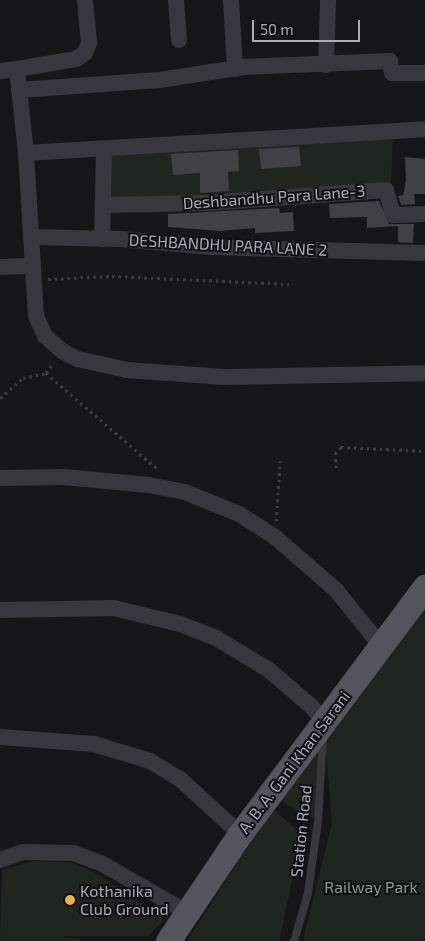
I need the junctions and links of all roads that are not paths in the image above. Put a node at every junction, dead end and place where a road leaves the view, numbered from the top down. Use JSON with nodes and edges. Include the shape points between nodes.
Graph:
{"nodes":[{"id":1,"x":85,"y":0,"type":"edge"},
{"id":2,"x":176,"y":0,"type":"edge"},
{"id":3,"x":231,"y":0,"type":"edge"},
{"id":4,"x":328,"y":0,"type":"edge"},
{"id":5,"x":179,"y":40,"type":"dead end"},
{"id":6,"x":326,"y":65,"type":"junction"},
{"id":7,"x":235,"y":68,"type":"junction"},
{"id":8,"x":17,"y":69,"type":"junction"},
{"id":9,"x":0,"y":71,"type":"edge"},
{"id":10,"x":425,"y":73,"type":"edge"},
{"id":11,"x":19,"y":90,"type":"junction"},
{"id":12,"x":425,"y":129,"type":"edge"},
{"id":13,"x":104,"y":149,"type":"junction"},
{"id":14,"x":26,"y":153,"type":"junction"},
{"id":15,"x":102,"y":205,"type":"junction"},
{"id":16,"x":425,"y":214,"type":"edge"},
{"id":17,"x":31,"y":237,"type":"junction"},
{"id":18,"x":102,"y":239,"type":"junction"},
{"id":19,"x":425,"y":253,"type":"edge"},
{"id":20,"x":0,"y":267,"type":"edge"},
{"id":21,"x":33,"y":273,"type":"junction"},
{"id":22,"x":425,"y":372,"type":"edge"},
{"id":23,"x":0,"y":478,"type":"edge"},
{"id":24,"x":425,"y":587,"type":"edge"},
{"id":25,"x":0,"y":610,"type":"edge"},
{"id":26,"x":380,"y":646,"type":"junction"},
{"id":27,"x":324,"y":722,"type":"junction"},
{"id":28,"x":0,"y":737,"type":"edge"},
{"id":29,"x":240,"y":834,"type":"junction"},
{"id":30,"x":0,"y":860,"type":"edge"},
{"id":31,"x":188,"y":913,"type":"junction"},
{"id":32,"x":168,"y":941,"type":"edge"},
{"id":33,"x":294,"y":941,"type":"edge"}],
"edges":[{"from":1,"to":8,"type":"street","via":[[89,43],[86,53],[76,59]]},
{"from":2,"to":5,"type":"street"},
{"from":3,"to":7,"type":"street"},
{"from":4,"to":6,"type":"street"},
{"from":6,"to":7,"type":"street"},
{"from":6,"to":10,"type":"street","via":[[390,61],[392,73]]},
{"from":7,"to":11,"type":"street","via":[[159,80]]},
{"from":8,"to":9,"type":"street"},
{"from":8,"to":11,"type":"street"},
{"from":11,"to":14,"type":"street"},
{"from":12,"to":13,"type":"street"},
{"from":13,"to":14,"type":"street"},
{"from":13,"to":15,"type":"street"},
{"from":14,"to":17,"type":"street"},
{"from":15,"to":16,"type":"street","name":"Deshbandhu Para Lane-3","via":[[208,203],[386,190],[393,215]]},
{"from":15,"to":18,"type":"street"},
{"from":17,"to":18,"type":"street","name":"DESHBANDHU PARA LANE 2"},
{"from":17,"to":21,"type":"street"},
{"from":18,"to":19,"type":"street","name":"DESHBANDHU PARA LANE 2","via":[[212,247]]},
{"from":20,"to":21,"type":"street"},
{"from":21,"to":22,"type":"street","via":[[36,316],[45,336],[78,359],[127,370],[225,377]]},
{"from":23,"to":26,"type":"street","via":[[111,480],[185,492],[238,514],[275,537],[336,590]]},
{"from":24,"to":26,"type":"main road","name":"A. B. A. Gani Khan Sarani"},
{"from":25,"to":27,"type":"street","via":[[114,608],[180,624],[216,638],[269,670],[312,707]]},
{"from":26,"to":27,"type":"main road","name":"A. B. A. Gani Khan Sarani"},
{"from":27,"to":29,"type":"main road","name":"A. B. A. Gani Khan Sarani"},
{"from":27,"to":33,"type":"lane","name":"Station Road","via":[[318,822],[308,893]]},
{"from":28,"to":29,"type":"street","via":[[94,744],[150,760],[180,780]]},
{"from":29,"to":31,"type":"main road","name":"A. B. A. Gani Khan Sarani"},
{"from":30,"to":31,"type":"street","via":[[22,852],[73,853],[101,863]]},
{"from":31,"to":32,"type":"main road","name":"A. B. A. Gani Khan Sarani"}]}
